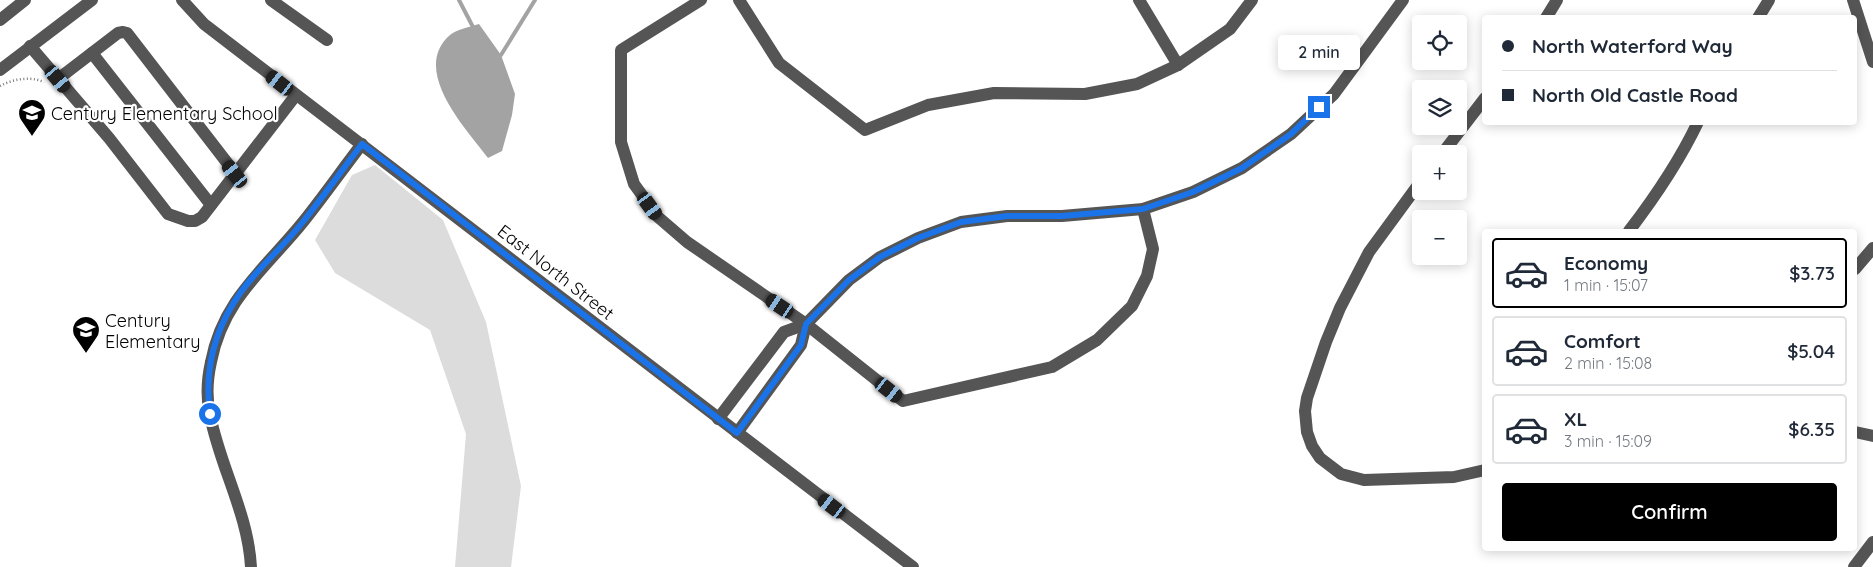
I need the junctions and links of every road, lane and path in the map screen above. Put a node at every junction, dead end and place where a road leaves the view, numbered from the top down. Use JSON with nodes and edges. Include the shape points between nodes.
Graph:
{"nodes":[{"id":1,"x":25,"y":0,"type":"edge"},
{"id":2,"x":92,"y":0,"type":"edge"},
{"id":3,"x":182,"y":0,"type":"edge"},
{"id":4,"x":271,"y":0,"type":"edge"},
{"id":5,"x":701,"y":0,"type":"edge"},
{"id":6,"x":739,"y":0,"type":"edge"},
{"id":7,"x":1139,"y":0,"type":"edge"},
{"id":8,"x":1252,"y":0,"type":"edge"},
{"id":9,"x":1403,"y":0,"type":"edge"},
{"id":10,"x":1557,"y":0,"type":"edge"},
{"id":11,"x":1769,"y":0,"type":"edge"},
{"id":12,"x":1852,"y":0,"type":"edge"},
{"id":13,"x":1548,"y":15,"type":"edge"},
{"id":14,"x":1760,"y":15,"type":"edge"},
{"id":15,"x":0,"y":20,"type":"edge"},
{"id":16,"x":327,"y":40,"type":"dead end"},
{"id":17,"x":30,"y":46,"type":"junction"},
{"id":18,"x":92,"y":53,"type":"junction"},
{"id":19,"x":1873,"y":62,"type":"edge"},
{"id":20,"x":1178,"y":65,"type":"junction"},
{"id":21,"x":0,"y":70,"type":"edge"},
{"id":22,"x":54,"y":82,"type":"junction"},
{"id":23,"x":0,"y":86,"type":"edge"},
{"id":24,"x":296,"y":95,"type":"junction"},
{"id":25,"x":1482,"y":102,"type":"edge"},
{"id":26,"x":1697,"y":125,"type":"edge"},
{"id":27,"x":362,"y":144,"type":"junction"},
{"id":28,"x":1449,"y":145,"type":"edge"},
{"id":29,"x":235,"y":174,"type":"junction"},
{"id":30,"x":1412,"y":193,"type":"edge"},
{"id":31,"x":211,"y":205,"type":"junction"},
{"id":32,"x":1143,"y":209,"type":"junction"},
{"id":33,"x":1631,"y":229,"type":"edge"},
{"id":34,"x":1873,"y":248,"type":"edge"},
{"id":35,"x":1857,"y":267,"type":"edge"},
{"id":36,"x":806,"y":324,"type":"junction"},
{"id":37,"x":718,"y":419,"type":"junction"},
{"id":38,"x":1857,"y":432,"type":"edge"},
{"id":39,"x":737,"y":433,"type":"junction"},
{"id":40,"x":1873,"y":436,"type":"edge"},
{"id":41,"x":1482,"y":471,"type":"edge"},
{"id":42,"x":1873,"y":542,"type":"edge"},
{"id":43,"x":252,"y":567,"type":"edge"},
{"id":44,"x":913,"y":567,"type":"edge"},
{"id":45,"x":1854,"y":567,"type":"edge"}],
"edges":[{"from":1,"to":15,"type":"street"},
{"from":2,"to":17,"type":"street"},
{"from":3,"to":24,"type":"street","name":"East North Street","via":[[204,24]]},
{"from":4,"to":16,"type":"street"},
{"from":5,"to":36,"type":"street","via":[[622,50],[621,142],[634,184],[658,217],[687,242]]},
{"from":6,"to":20,"type":"street","via":[[779,64],[864,130],[928,105],[994,93],[1085,94],[1137,84]]},
{"from":7,"to":20,"type":"street"},
{"from":8,"to":20,"type":"street","via":[[1230,29]]},
{"from":9,"to":32,"type":"street","via":[[1334,94],[1291,134],[1242,168],[1193,192]]},
{"from":10,"to":13,"type":"street"},
{"from":11,"to":14,"type":"street"},
{"from":12,"to":19,"type":"street"},
{"from":17,"to":21,"type":"street"},
{"from":17,"to":22,"type":"street"},
{"from":18,"to":22,"type":"street"},
{"from":18,"to":29,"type":"street","via":[[118,33],[127,33]]},
{"from":18,"to":31,"type":"street"},
{"from":22,"to":23,"type":"path","via":[[28,78]]},
{"from":22,"to":31,"type":"street","via":[[108,138],[168,214],[195,221]]},
{"from":24,"to":27,"type":"street","name":"East North Street"},
{"from":24,"to":29,"type":"street"},
{"from":25,"to":28,"type":"street"},
{"from":26,"to":33,"type":"street","via":[[1652,202]]},
{"from":27,"to":37,"type":"street","name":"East North Street"},
{"from":27,"to":43,"type":"street","via":[[302,223],[242,291],[214,344],[208,377],[210,414],[220,457],[243,517]]},
{"from":29,"to":31,"type":"street"},
{"from":30,"to":41,"type":"street","via":[[1369,252],[1340,308],[1307,398],[1305,423],[1320,458],[1342,474],[1364,480],[1454,477]]},
{"from":32,"to":36,"type":"street","via":[[1062,216],[1007,216],[961,222],[880,257],[849,280]]},
{"from":32,"to":36,"type":"street","via":[[1152,249],[1147,276],[1132,306],[1097,340],[1052,366],[903,401]]},
{"from":34,"to":35,"type":"street"},
{"from":36,"to":37,"type":"street","via":[[784,332]]},
{"from":36,"to":39,"type":"street","via":[[801,345]]},
{"from":37,"to":39,"type":"street","name":"East North Street"},
{"from":38,"to":40,"type":"street"},
{"from":39,"to":44,"type":"street","name":"East North Street"},
{"from":42,"to":45,"type":"street"}]}
